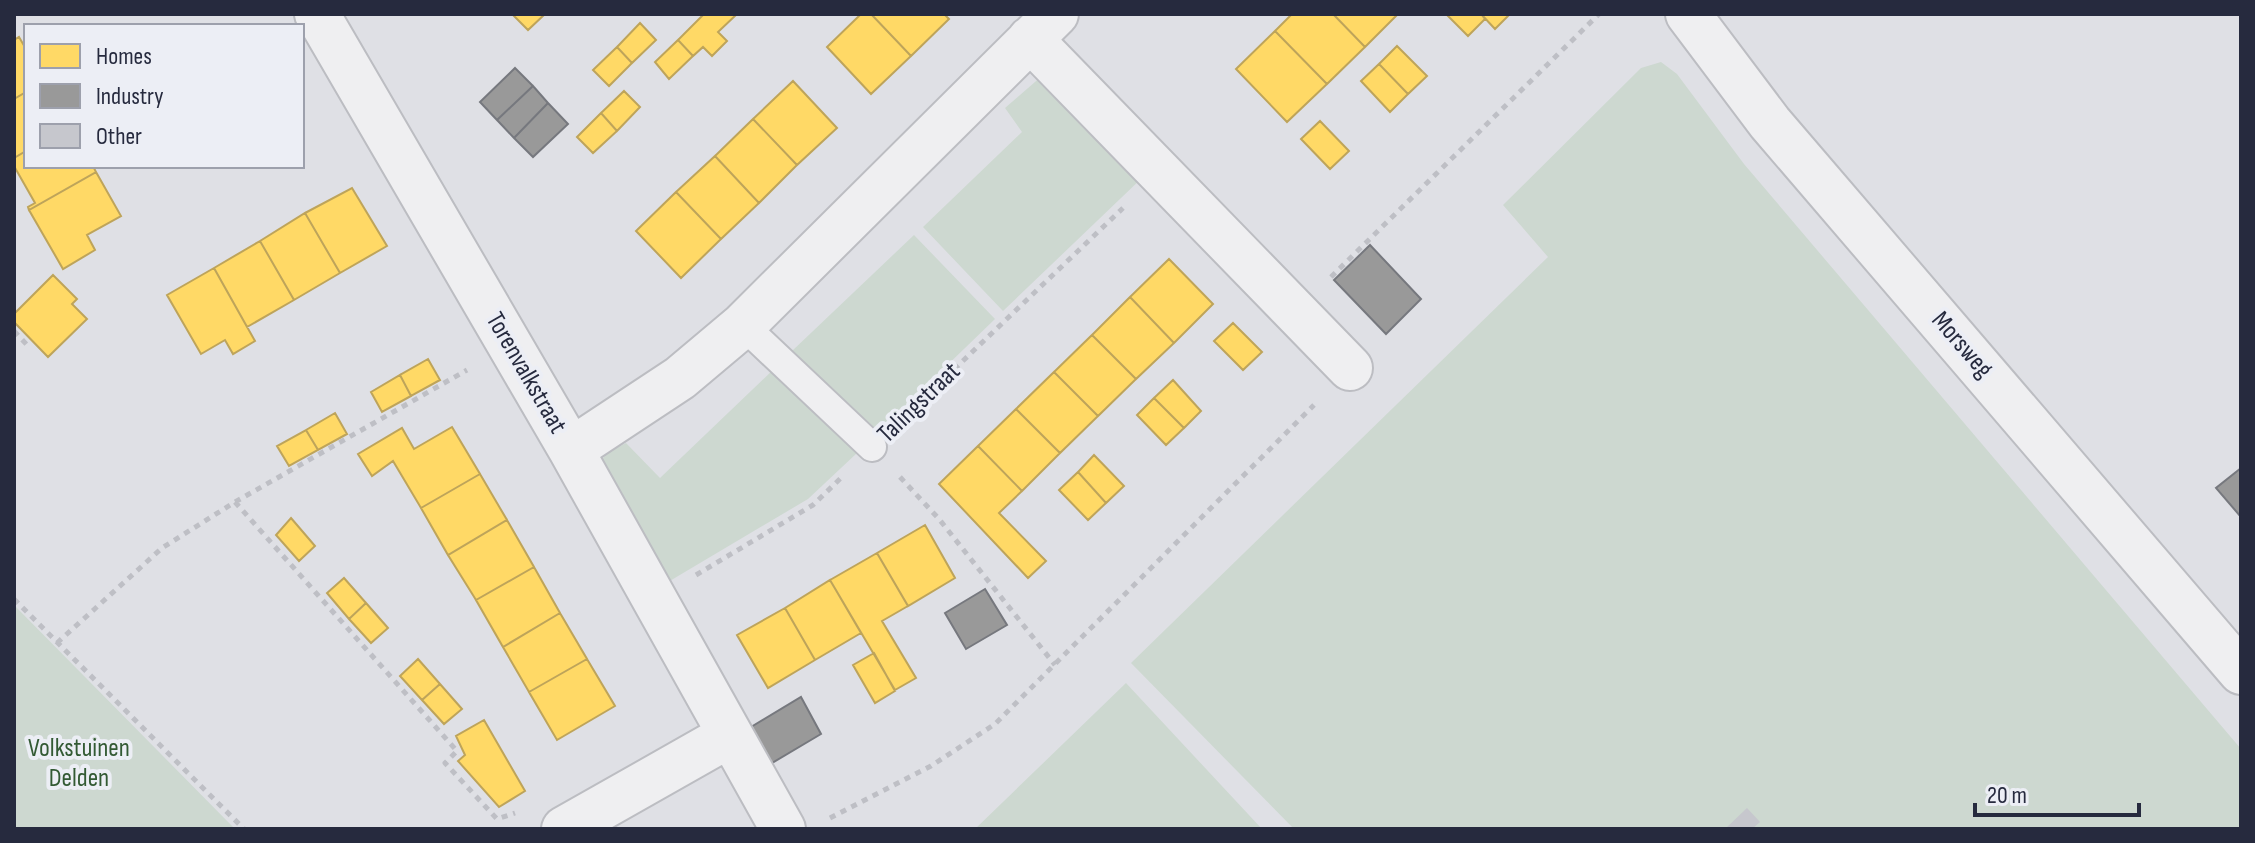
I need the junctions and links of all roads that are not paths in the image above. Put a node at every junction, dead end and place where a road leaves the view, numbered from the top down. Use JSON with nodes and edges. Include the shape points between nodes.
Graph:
{"nodes":[{"id":1,"x":317,"y":14,"type":"edge"},
{"id":2,"x":1688,"y":14,"type":"edge"},
{"id":3,"x":1043,"y":27,"type":"edge"},
{"id":4,"x":743,"y":325,"type":"junction"},
{"id":5,"x":1350,"y":368,"type":"road end"},
{"id":6,"x":872,"y":447,"type":"road end"},
{"id":7,"x":571,"y":450,"type":"junction"},
{"id":8,"x":2241,"y":672,"type":"edge"},
{"id":9,"x":730,"y":735,"type":"junction"},
{"id":10,"x":802,"y":826,"type":"edge"},
{"id":11,"x":564,"y":829,"type":"edge"}],
"edges":[{"from":1,"to":7,"type":"street","name":"Torenvalkstraat"},
{"from":2,"to":8,"type":"street","name":"Morsweg","via":[[1770,123]]},
{"from":3,"to":4,"type":"street"},
{"from":3,"to":5,"type":"street","via":[[1160,173]]},
{"from":4,"to":6,"type":"lane"},
{"from":4,"to":7,"type":"street","via":[[680,378]]},
{"from":7,"to":9,"type":"street","name":"Torenvalkstraat"},
{"from":9,"to":10,"type":"street","name":"Torenvalkstraat"},
{"from":9,"to":11,"type":"street"}]}
